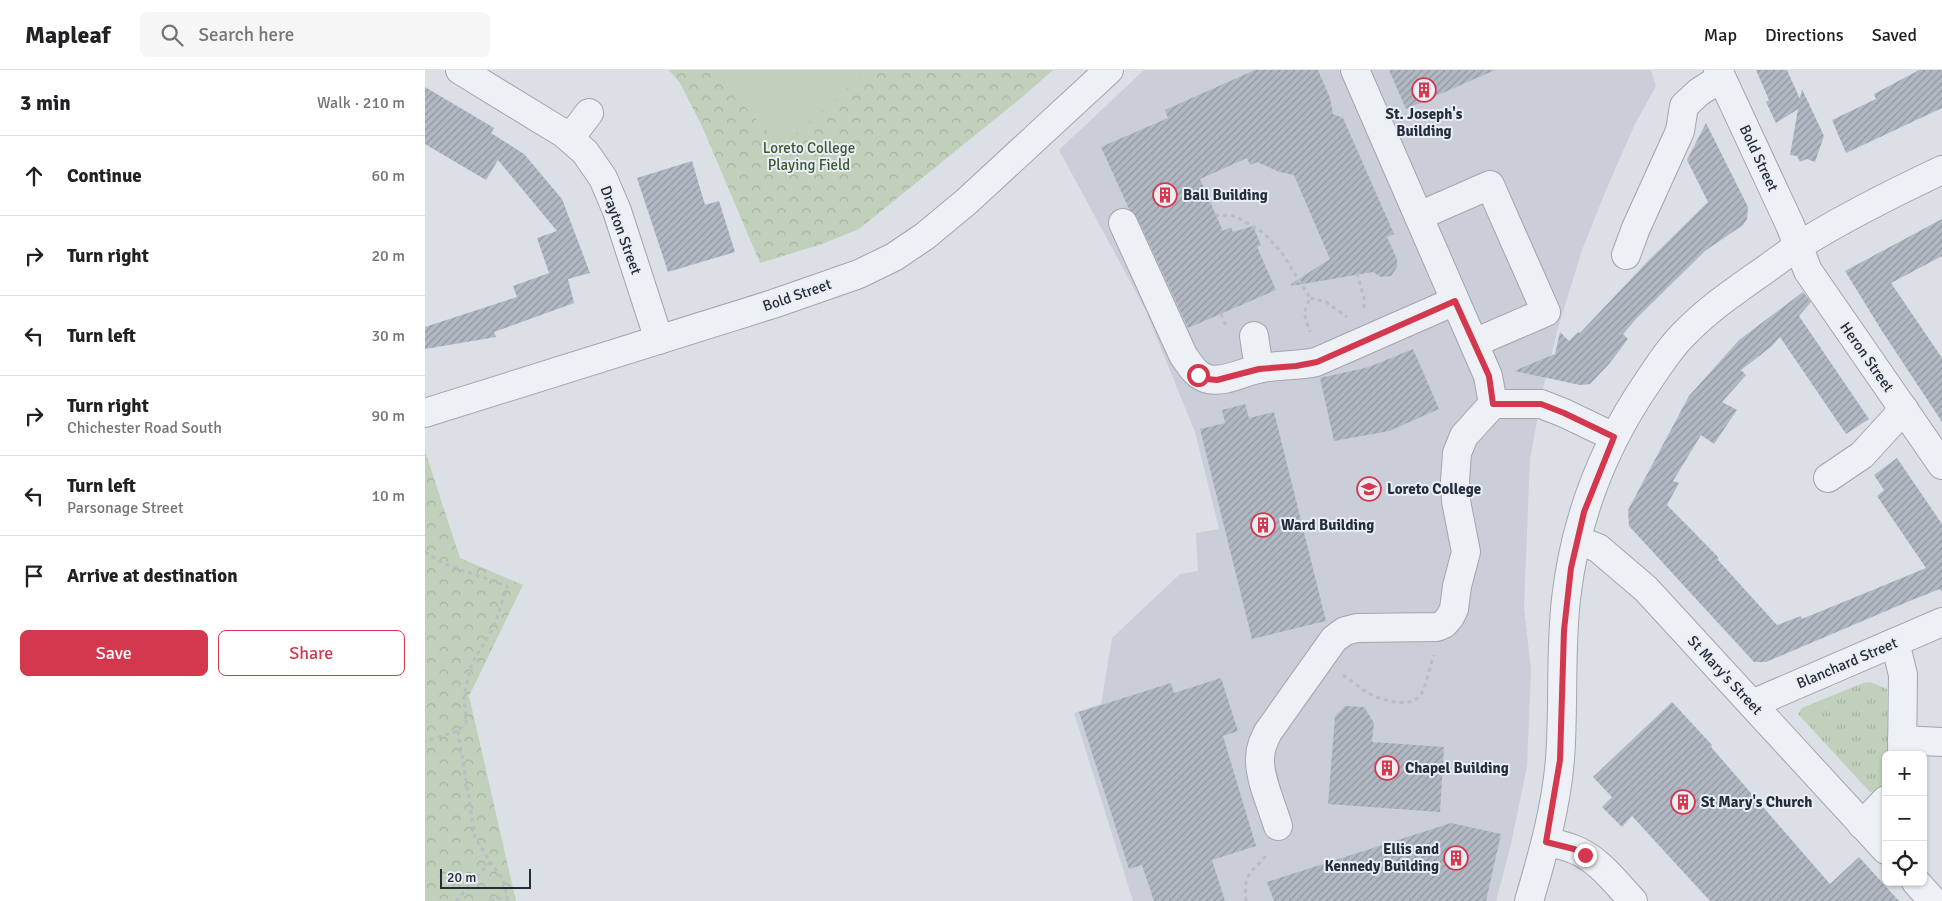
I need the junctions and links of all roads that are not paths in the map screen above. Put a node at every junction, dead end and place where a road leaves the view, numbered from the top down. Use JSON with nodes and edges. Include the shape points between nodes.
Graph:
{"nodes":[{"id":1,"x":459,"y":70,"type":"edge"},
{"id":2,"x":1109,"y":70,"type":"edge"},
{"id":3,"x":1355,"y":70,"type":"edge"},
{"id":4,"x":1720,"y":74,"type":"edge"},
{"id":5,"x":589,"y":113,"type":"dead end"},
{"id":6,"x":570,"y":138,"type":"junction"},
{"id":7,"x":1942,"y":170,"type":"edge"},
{"id":8,"x":1419,"y":216,"type":"junction"},
{"id":9,"x":1123,"y":223,"type":"dead end"},
{"id":10,"x":1798,"y":247,"type":"junction"},
{"id":11,"x":1626,"y":255,"type":"dead end"},
{"id":12,"x":1455,"y":301,"type":"junction"},
{"id":13,"x":1254,"y":336,"type":"dead end"},
{"id":14,"x":659,"y":340,"type":"junction"},
{"id":15,"x":1474,"y":343,"type":"junction"},
{"id":16,"x":1259,"y":369,"type":"junction"},
{"id":17,"x":1493,"y":404,"type":"junction"},
{"id":18,"x":1904,"y":410,"type":"junction"},
{"id":19,"x":425,"y":413,"type":"edge"},
{"id":20,"x":1614,"y":437,"type":"junction"},
{"id":21,"x":1942,"y":465,"type":"edge"},
{"id":22,"x":1828,"y":478,"type":"dead end"},
{"id":23,"x":1576,"y":542,"type":"junction"},
{"id":24,"x":1942,"y":622,"type":"edge"},
{"id":25,"x":1889,"y":644,"type":"junction"},
{"id":26,"x":1752,"y":704,"type":"junction"},
{"id":27,"x":1942,"y":742,"type":"edge"},
{"id":28,"x":1902,"y":747,"type":"edge"},
{"id":29,"x":1882,"y":804,"type":"edge"},
{"id":30,"x":1862,"y":824,"type":"junction"},
{"id":31,"x":1278,"y":826,"type":"road end"},
{"id":32,"x":1546,"y":842,"type":"junction"},
{"id":33,"x":1882,"y":846,"type":"edge"},
{"id":34,"x":1920,"y":886,"type":"edge"},
{"id":35,"x":1529,"y":901,"type":"edge"},
{"id":36,"x":1633,"y":901,"type":"edge"},
{"id":37,"x":1933,"y":901,"type":"edge"}],
"edges":[{"from":1,"to":6,"type":"street","name":"Drayton Street"},
{"from":2,"to":14,"type":"street","name":"Bold Street","via":[[967,202],[894,257],[859,274]]},
{"from":3,"to":8,"type":"street"},
{"from":4,"to":10,"type":"street","name":"Bold Street"},
{"from":4,"to":11,"type":"street","via":[[1684,106],[1680,131]]},
{"from":5,"to":6,"type":"street"},
{"from":6,"to":14,"type":"street","name":"Drayton Street","via":[[585,152],[603,178]]},
{"from":7,"to":10,"type":"street"},
{"from":8,"to":12,"type":"street"},
{"from":8,"to":15,"type":"street","via":[[1490,186],[1546,312]]},
{"from":9,"to":16,"type":"street","via":[[1183,355],[1198,375],[1217,380]]},
{"from":10,"to":18,"type":"street","name":"Heron Street","via":[[1808,271]]},
{"from":10,"to":20,"type":"street","via":[[1728,295],[1687,331],[1662,360]]},
{"from":12,"to":15,"type":"street"},
{"from":12,"to":16,"type":"street","via":[[1365,331],[1317,362]]},
{"from":13,"to":16,"type":"street"},
{"from":14,"to":19,"type":"street","name":"Bold Street"},
{"from":15,"to":17,"type":"street","via":[[1489,376]]},
{"from":17,"to":20,"type":"street","via":[[1541,404]]},
{"from":17,"to":31,"type":"street","via":[[1464,436],[1457,453],[1456,501],[1466,552],[1450,617],[1437,627],[1357,628],[1345,631],[1334,640],[1262,745],[1261,771]]},
{"from":18,"to":21,"type":"street","name":"Heron Street"},
{"from":18,"to":22,"type":"street","via":[[1862,455]]},
{"from":20,"to":23,"type":"street","via":[[1584,512]]},
{"from":23,"to":26,"type":"street","name":"St Mary's Street","via":[[1598,548],[1646,589]]},
{"from":23,"to":32,"type":"street","via":[[1566,602],[1560,760]]},
{"from":24,"to":25,"type":"street","name":"Blanchard Street"},
{"from":25,"to":26,"type":"street","name":"Blanchard Street"},
{"from":25,"to":28,"type":"street","via":[[1899,654],[1903,670]]},
{"from":26,"to":30,"type":"street","name":"St Mary's Street"},
{"from":27,"to":28,"type":"street"},
{"from":29,"to":30,"type":"street"},
{"from":30,"to":33,"type":"street","name":"St Mary's Street"},
{"from":32,"to":35,"type":"street"},
{"from":32,"to":36,"type":"street","via":[[1585,855]]},
{"from":34,"to":37,"type":"street"}]}
